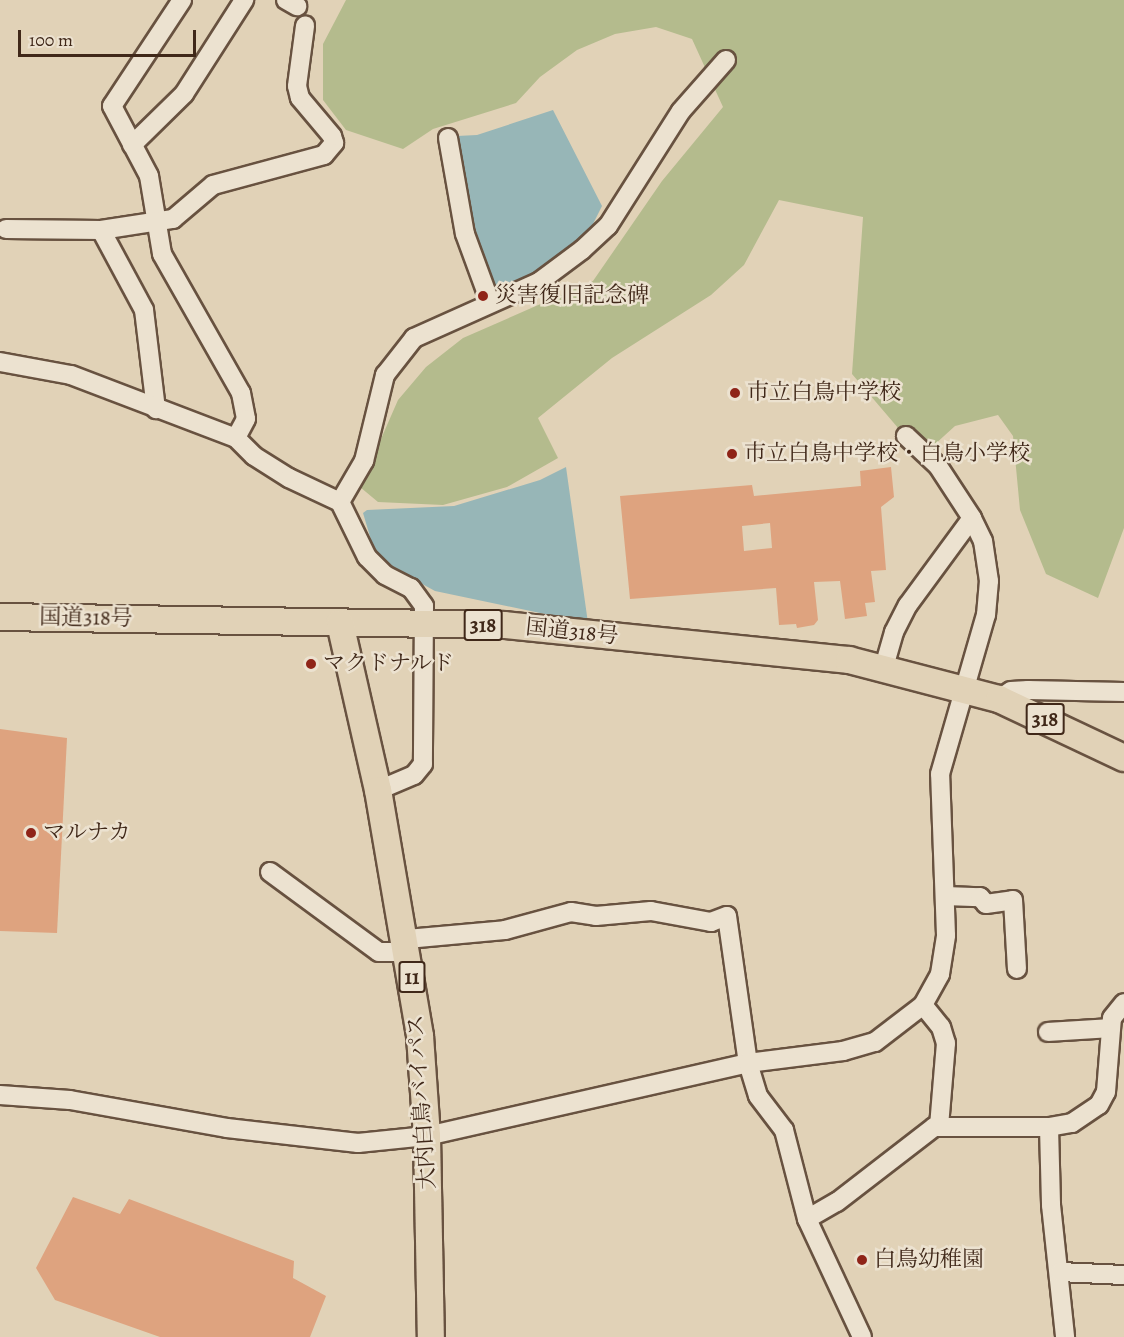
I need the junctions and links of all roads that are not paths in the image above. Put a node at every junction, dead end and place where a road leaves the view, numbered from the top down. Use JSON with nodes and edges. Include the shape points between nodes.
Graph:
{"nodes":[{"id":1,"x":182,"y":0,"type":"edge"},
{"id":2,"x":244,"y":0,"type":"edge"},
{"id":3,"x":305,"y":26,"type":"dead end"},
{"id":4,"x":726,"y":60,"type":"dead end"},
{"id":5,"x":448,"y":138,"type":"dead end"},
{"id":6,"x":132,"y":145,"type":"junction"},
{"id":7,"x":158,"y":221,"type":"junction"},
{"id":8,"x":6,"y":229,"type":"dead end"},
{"id":9,"x":101,"y":230,"type":"junction"},
{"id":10,"x":490,"y":302,"type":"junction"},
{"id":11,"x":0,"y":362,"type":"edge"},
{"id":12,"x":156,"y":409,"type":"junction"},
{"id":13,"x":906,"y":436,"type":"dead end"},
{"id":14,"x":236,"y":438,"type":"junction"},
{"id":15,"x":340,"y":502,"type":"junction"},
{"id":16,"x":972,"y":518,"type":"junction"},
{"id":17,"x":0,"y":616,"type":"edge"},
{"id":18,"x":340,"y":623,"type":"junction"},
{"id":19,"x":423,"y":623,"type":"junction"},
{"id":20,"x":885,"y":667,"type":"junction"},
{"id":21,"x":962,"y":688,"type":"junction"},
{"id":22,"x":1124,"y":692,"type":"edge"},
{"id":23,"x":999,"y":699,"type":"junction"},
{"id":24,"x":1124,"y":758,"type":"edge"},
{"id":25,"x":378,"y":790,"type":"junction"},
{"id":26,"x":270,"y":872,"type":"dead end"},
{"id":27,"x":945,"y":896,"type":"junction"},
{"id":28,"x":408,"y":946,"type":"junction"},
{"id":29,"x":1017,"y":969,"type":"dead end"},
{"id":30,"x":1124,"y":1003,"type":"edge"},
{"id":31,"x":923,"y":1005,"type":"junction"},
{"id":32,"x":1111,"y":1028,"type":"junction"},
{"id":33,"x":1048,"y":1032,"type":"dead end"},
{"id":34,"x":748,"y":1063,"type":"junction"},
{"id":35,"x":0,"y":1095,"type":"edge"},
{"id":36,"x":939,"y":1126,"type":"junction"},
{"id":37,"x":1049,"y":1127,"type":"junction"},
{"id":38,"x":428,"y":1136,"type":"junction"},
{"id":39,"x":807,"y":1219,"type":"junction"},
{"id":40,"x":1060,"y":1272,"type":"junction"},
{"id":41,"x":1124,"y":1275,"type":"edge"},
{"id":42,"x":431,"y":1337,"type":"edge"},
{"id":43,"x":862,"y":1337,"type":"edge"},
{"id":44,"x":1065,"y":1337,"type":"edge"}],
"edges":[{"from":1,"to":6,"type":"street","via":[[112,106]]},
{"from":2,"to":6,"type":"street","via":[[184,94]]},
{"from":3,"to":7,"type":"street","via":[[298,94],[332,136],[331,149],[313,161],[213,185],[179,215]]},
{"from":4,"to":10,"type":"street","via":[[681,111],[608,226],[539,282]]},
{"from":5,"to":10,"type":"street","via":[[465,234]]},
{"from":6,"to":7,"type":"street","via":[[149,176]]},
{"from":7,"to":9,"type":"street"},
{"from":7,"to":14,"type":"street","via":[[162,254],[241,393],[246,419]]},
{"from":8,"to":9,"type":"street"},
{"from":9,"to":12,"type":"street","via":[[144,310]]},
{"from":10,"to":15,"type":"street","via":[[414,338],[399,356],[385,375],[364,460]]},
{"from":11,"to":12,"type":"street","via":[[30,364],[71,375]]},
{"from":12,"to":14,"type":"street"},
{"from":13,"to":16,"type":"street","via":[[938,466]]},
{"from":14,"to":15,"type":"street","via":[[280,472]]},
{"from":15,"to":19,"type":"street","via":[[367,557],[421,597]]},
{"from":16,"to":20,"type":"street","via":[[908,605],[894,632]]},
{"from":16,"to":21,"type":"street","via":[[984,541],[989,581],[986,615]]},
{"from":17,"to":18,"type":"highway","name":"国道318号","number":"318"},
{"from":18,"to":19,"type":"highway","name":"国道318号","number":"318"},
{"from":18,"to":25,"type":"highway","name":"大内白鳥バイパス","number":"11"},
{"from":19,"to":20,"type":"highway","name":"国道318号","number":"318","via":[[599,628]]},
{"from":19,"to":25,"type":"street","via":[[423,764],[414,775]]},
{"from":20,"to":21,"type":"highway","name":"国道318号","number":"318"},
{"from":21,"to":23,"type":"highway","name":"国道318号","number":"318"},
{"from":21,"to":27,"type":"street","via":[[940,774]]},
{"from":22,"to":23,"type":"street","via":[[1028,690],[1011,692]]},
{"from":23,"to":24,"type":"highway","name":"国道318号","number":"318"},
{"from":25,"to":28,"type":"highway","name":"大内白鳥バイパス","number":"11"},
{"from":26,"to":28,"type":"street","via":[[380,952]]},
{"from":27,"to":29,"type":"street","via":[[980,897],[987,904],[1012,900]]},
{"from":27,"to":31,"type":"street","via":[[946,935],[940,974]]},
{"from":28,"to":34,"type":"street","via":[[505,930],[571,912],[596,916],[651,911],[711,921],[727,916]]},
{"from":28,"to":38,"type":"highway","name":"大内白鳥バイパス","number":"11"},
{"from":30,"to":32,"type":"street","via":[[1112,1018]]},
{"from":31,"to":34,"type":"street","via":[[875,1042],[843,1051]]},
{"from":31,"to":36,"type":"street","via":[[941,1027],[946,1043]]},
{"from":32,"to":33,"type":"street"},
{"from":32,"to":37,"type":"street","via":[[1106,1092],[1099,1105],[1072,1123]]},
{"from":34,"to":38,"type":"street"},
{"from":34,"to":39,"type":"street","via":[[758,1096],[784,1130]]},
{"from":35,"to":38,"type":"street","via":[[70,1100],[321,1141],[358,1143]]},
{"from":36,"to":37,"type":"street"},
{"from":36,"to":39,"type":"street","via":[[920,1134],[837,1202]]},
{"from":37,"to":40,"type":"street","via":[[1050,1205]]},
{"from":38,"to":42,"type":"highway","name":"大内白鳥バイパス","number":"11"},
{"from":39,"to":43,"type":"street"},
{"from":40,"to":41,"type":"street"},
{"from":40,"to":44,"type":"street"}]}
